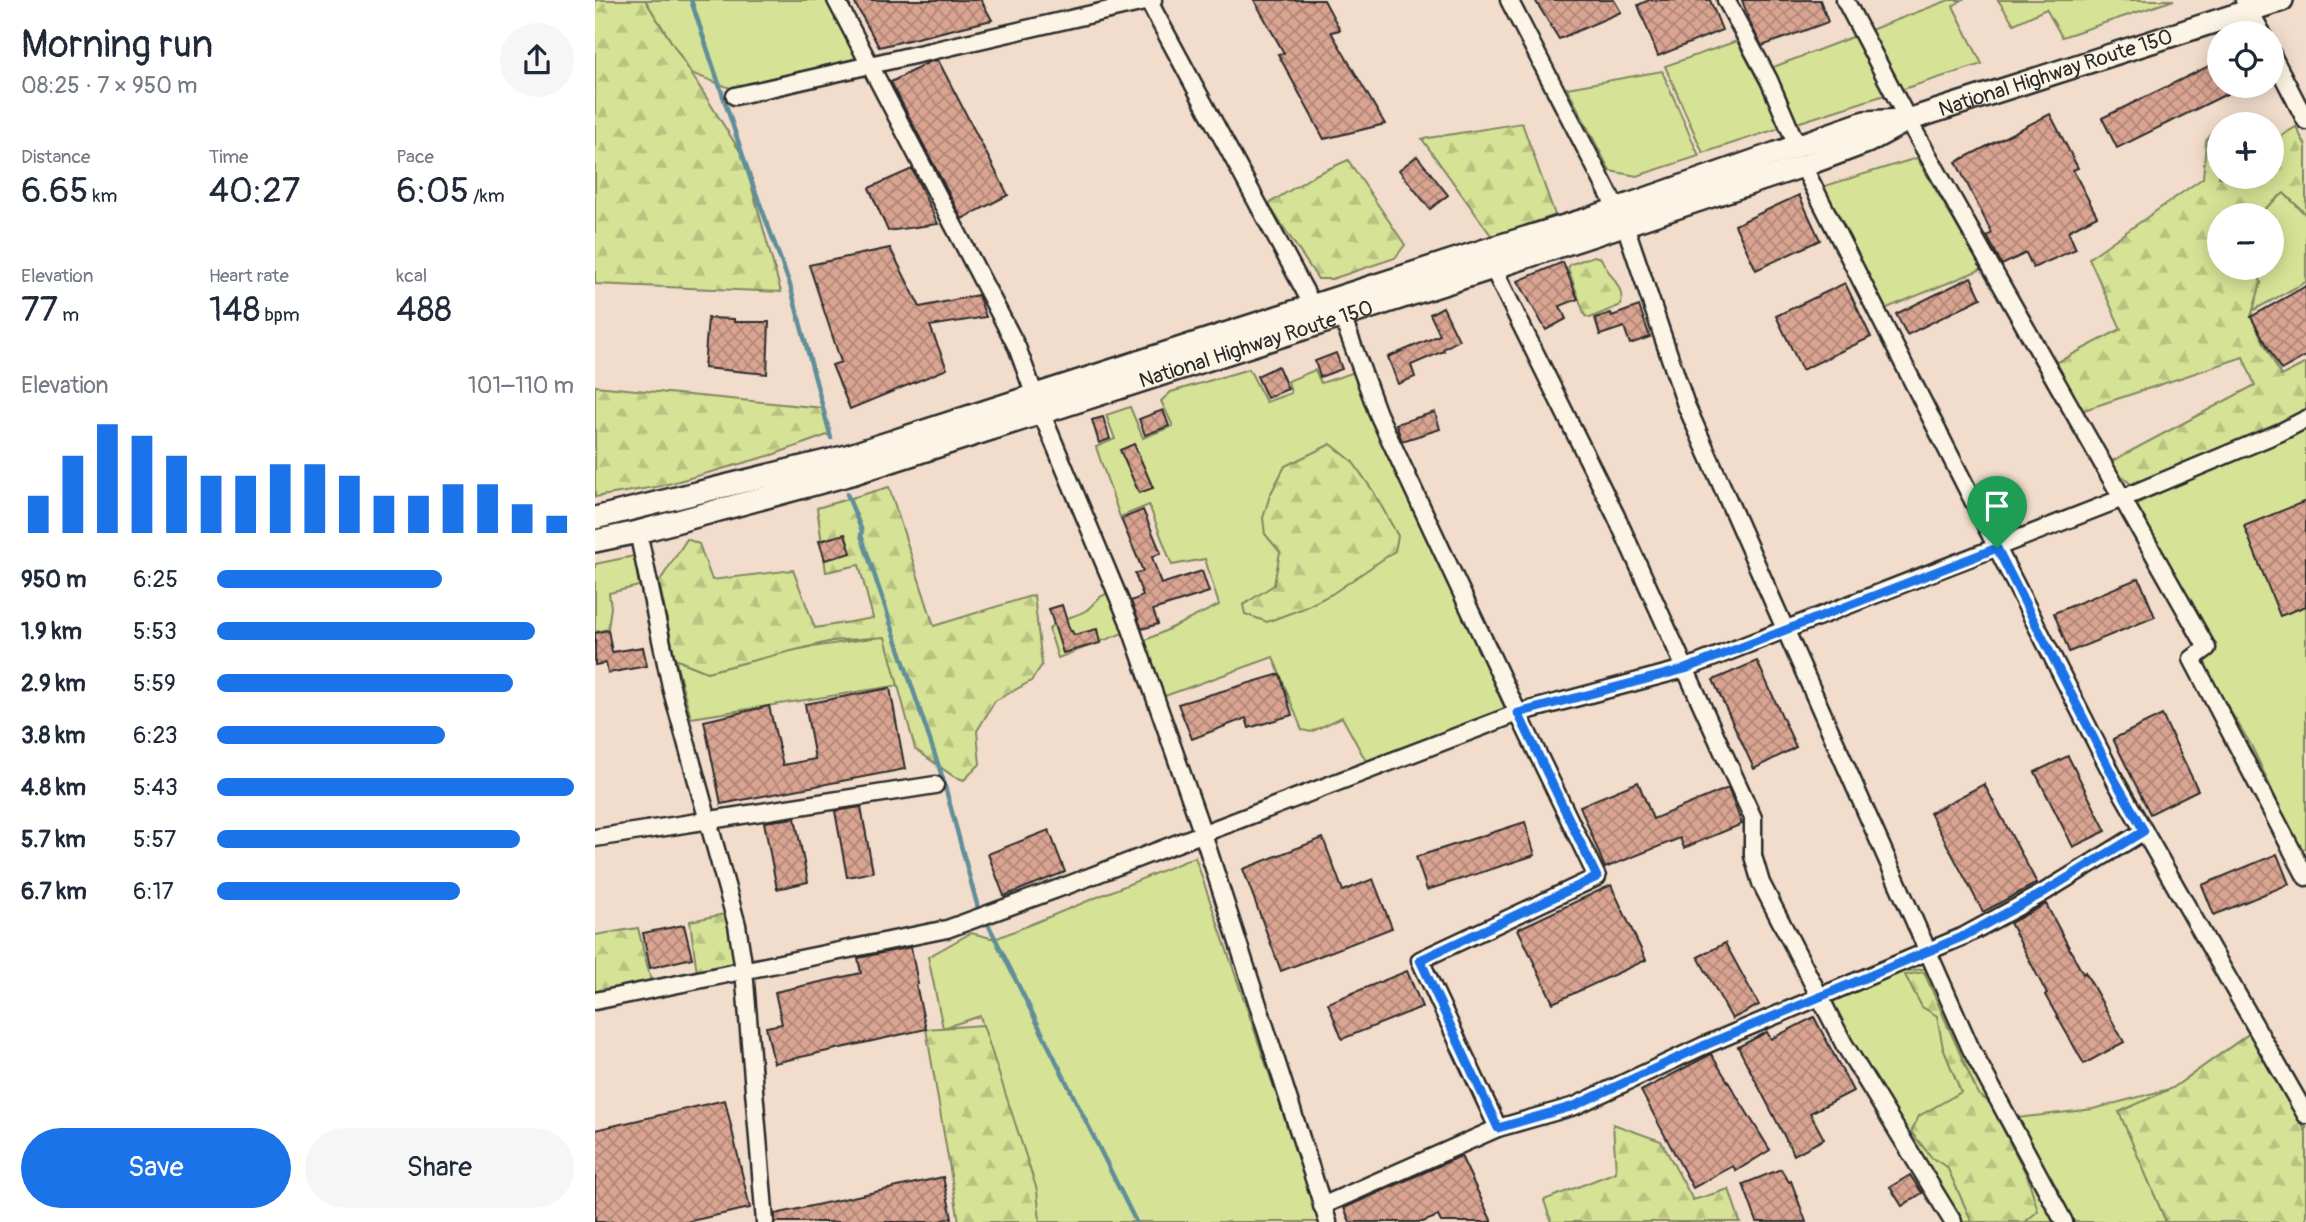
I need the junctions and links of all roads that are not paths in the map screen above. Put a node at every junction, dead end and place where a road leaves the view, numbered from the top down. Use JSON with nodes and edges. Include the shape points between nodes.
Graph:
{"nodes":[{"id":1,"x":836,"y":0,"type":"edge"},
{"id":2,"x":1150,"y":0,"type":"edge"},
{"id":3,"x":1509,"y":0,"type":"edge"},
{"id":4,"x":1725,"y":0,"type":"edge"},
{"id":5,"x":1845,"y":0,"type":"edge"},
{"id":6,"x":2282,"y":0,"type":"edge"},
{"id":7,"x":2247,"y":5,"type":"edge"},
{"id":8,"x":2256,"y":21,"type":"edge"},
{"id":9,"x":870,"y":65,"type":"junction"},
{"id":10,"x":2284,"y":78,"type":"edge"},
{"id":11,"x":736,"y":96,"type":"dead end"},
{"id":12,"x":1908,"y":120,"type":"junction"},
{"id":13,"x":2306,"y":121,"type":"edge"},
{"id":14,"x":1800,"y":156,"type":"junction"},
{"id":15,"x":1621,"y":216,"type":"junction"},
{"id":16,"x":1493,"y":268,"type":"junction"},
{"id":17,"x":1313,"y":306,"type":"junction"},
{"id":18,"x":1342,"y":316,"type":"junction"},
{"id":19,"x":1038,"y":404,"type":"junction"},
{"id":20,"x":2306,"y":419,"type":"edge"},
{"id":21,"x":2123,"y":498,"type":"junction"},
{"id":22,"x":595,"y":518,"type":"edge"},
{"id":23,"x":638,"y":532,"type":"junction"},
{"id":24,"x":595,"y":541,"type":"edge"},
{"id":25,"x":1997,"y":548,"type":"junction"},
{"id":26,"x":1787,"y":630,"type":"junction"},
{"id":27,"x":1685,"y":669,"type":"junction"},
{"id":28,"x":1518,"y":713,"type":"junction"},
{"id":29,"x":935,"y":785,"type":"dead end"},
{"id":30,"x":708,"y":820,"type":"junction"},
{"id":31,"x":2144,"y":831,"type":"junction"},
{"id":32,"x":1203,"y":834,"type":"junction"},
{"id":33,"x":595,"y":838,"type":"edge"},
{"id":34,"x":2306,"y":877,"type":"edge"},
{"id":35,"x":1927,"y":950,"type":"junction"},
{"id":36,"x":744,"y":970,"type":"junction"},
{"id":37,"x":1819,"y":996,"type":"junction"},
{"id":38,"x":595,"y":1001,"type":"edge"},
{"id":39,"x":2306,"y":1115,"type":"edge"},
{"id":40,"x":1498,"y":1128,"type":"junction"},
{"id":41,"x":1322,"y":1206,"type":"junction"},
{"id":42,"x":765,"y":1222,"type":"edge"},
{"id":43,"x":1328,"y":1222,"type":"edge"},
{"id":44,"x":1953,"y":1222,"type":"edge"},
{"id":45,"x":2064,"y":1222,"type":"edge"}],
"edges":[{"from":1,"to":9,"type":"street"},
{"from":2,"to":9,"type":"street"},
{"from":2,"to":17,"type":"street"},
{"from":3,"to":15,"type":"street"},
{"from":4,"to":14,"type":"street","via":[[1769,80]]},
{"from":5,"to":12,"type":"street"},
{"from":6,"to":7,"type":"highway","name":"National Highway Route 150"},
{"from":7,"to":8,"type":"street"},
{"from":7,"to":12,"type":"highway","name":"National Highway Route 150"},
{"from":9,"to":11,"type":"street"},
{"from":9,"to":19,"type":"street","via":[[1017,347]]},
{"from":10,"to":13,"type":"street"},
{"from":12,"to":14,"type":"highway","name":"National Highway Route 150","via":[[1865,122]]},
{"from":12,"to":21,"type":"street"},
{"from":14,"to":15,"type":"highway","name":"National Highway Route 150"},
{"from":14,"to":25,"type":"street"},
{"from":15,"to":16,"type":"highway","name":"National Highway Route 150"},
{"from":15,"to":17,"type":"highway","name":"National Highway Route 150"},
{"from":15,"to":26,"type":"street","via":[[1686,405]]},
{"from":16,"to":18,"type":"highway","name":"National Highway Route 150"},
{"from":16,"to":27,"type":"street","via":[[1616,516]]},
{"from":17,"to":19,"type":"highway","name":"National Highway Route 150"},
{"from":18,"to":19,"type":"highway","name":"National Highway Route 150"},
{"from":18,"to":28,"type":"street","via":[[1378,414]]},
{"from":19,"to":22,"type":"highway","name":"National Highway Route 150"},
{"from":19,"to":23,"type":"highway","name":"National Highway Route 150","via":[[851,474]]},
{"from":19,"to":32,"type":"street","via":[[1129,620]]},
{"from":20,"to":21,"type":"street"},
{"from":21,"to":25,"type":"street"},
{"from":21,"to":34,"type":"street","via":[[2207,648],[2192,659]]},
{"from":23,"to":24,"type":"highway","name":"National Highway Route 150"},
{"from":23,"to":30,"type":"street","via":[[672,691]]},
{"from":25,"to":26,"type":"street"},
{"from":25,"to":31,"type":"street"},
{"from":26,"to":27,"type":"street"},
{"from":26,"to":35,"type":"street"},
{"from":27,"to":28,"type":"street"},
{"from":27,"to":37,"type":"street","via":[[1753,818],[1753,856],[1761,883]]},
{"from":28,"to":32,"type":"street"},
{"from":28,"to":40,"type":"street","via":[[1597,877],[1420,960]]},
{"from":29,"to":30,"type":"street"},
{"from":30,"to":33,"type":"street"},
{"from":30,"to":36,"type":"street","via":[[737,925]]},
{"from":31,"to":35,"type":"street","via":[[2041,894],[1964,936]]},
{"from":31,"to":39,"type":"street"},
{"from":32,"to":36,"type":"street","via":[[947,929]]},
{"from":32,"to":41,"type":"street"},
{"from":35,"to":37,"type":"street"},
{"from":35,"to":45,"type":"street","via":[[1971,1049]]},
{"from":36,"to":38,"type":"street"},
{"from":36,"to":42,"type":"street"},
{"from":37,"to":40,"type":"street","via":[[1574,1106]]},
{"from":37,"to":44,"type":"street"},
{"from":40,"to":41,"type":"street"},
{"from":41,"to":43,"type":"street"}]}
